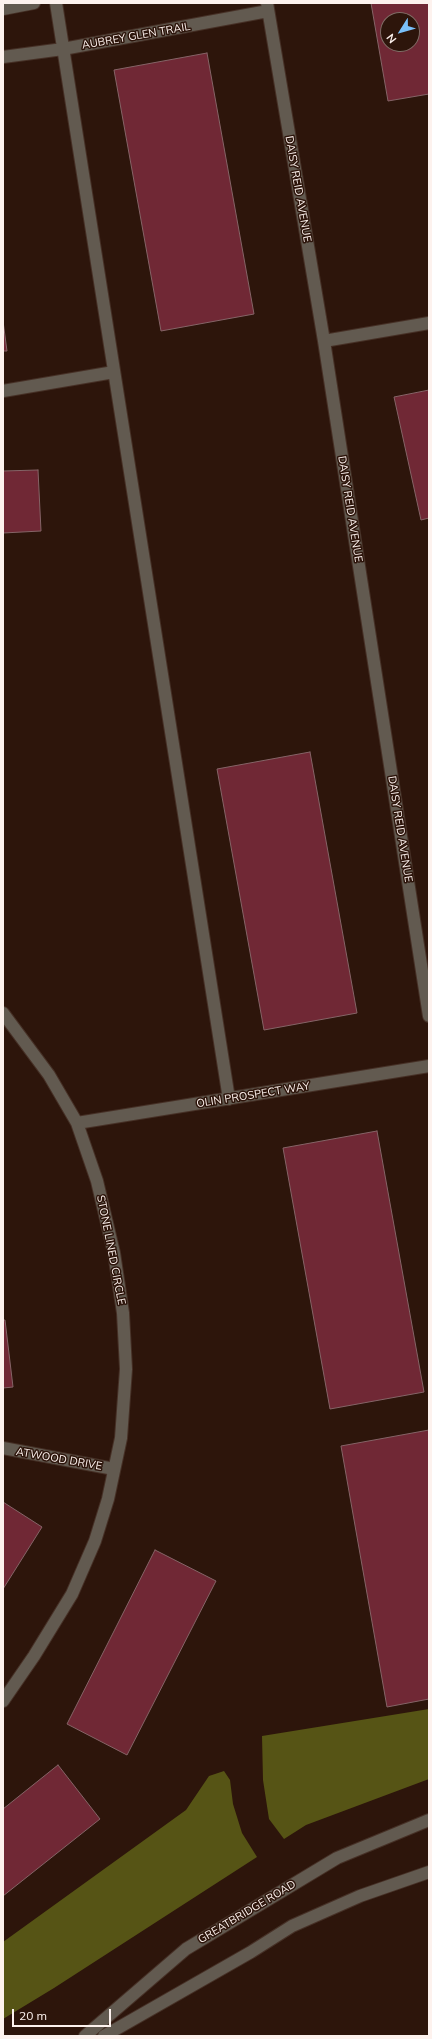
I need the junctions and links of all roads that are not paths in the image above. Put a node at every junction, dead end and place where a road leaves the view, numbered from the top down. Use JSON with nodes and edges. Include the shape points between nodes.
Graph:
{"nodes":[{"id":1,"x":34,"y":3,"type":"edge"},
{"id":2,"x":56,"y":3,"type":"edge"},
{"id":3,"x":268,"y":7,"type":"edge"},
{"id":4,"x":3,"y":9,"type":"edge"},
{"id":5,"x":63,"y":49,"type":"junction"},
{"id":6,"x":3,"y":57,"type":"edge"},
{"id":7,"x":429,"y":323,"type":"edge"},
{"id":8,"x":324,"y":341,"type":"junction"},
{"id":9,"x":114,"y":372,"type":"junction"},
{"id":10,"x":3,"y":391,"type":"edge"},
{"id":11,"x":3,"y":1013,"type":"edge"},
{"id":12,"x":429,"y":1016,"type":"edge"},
{"id":13,"x":429,"y":1066,"type":"edge"},
{"id":14,"x":229,"y":1099,"type":"junction"},
{"id":15,"x":77,"y":1123,"type":"junction"},
{"id":16,"x":3,"y":1448,"type":"edge"},
{"id":17,"x":114,"y":1469,"type":"junction"},
{"id":18,"x":3,"y":1701,"type":"edge"},
{"id":19,"x":429,"y":1820,"type":"edge"},
{"id":20,"x":429,"y":1872,"type":"edge"},
{"id":21,"x":85,"y":2036,"type":"edge"},
{"id":22,"x":104,"y":2036,"type":"edge"}],
"edges":[{"from":1,"to":4,"type":"street"},
{"from":2,"to":5,"type":"street"},
{"from":3,"to":5,"type":"street","name":"AUBREY GLEN TRAIL"},
{"from":3,"to":8,"type":"street","name":"DAISY REID AVENUE"},
{"from":5,"to":6,"type":"street","name":"AUBREY GLEN TRAIL"},
{"from":5,"to":9,"type":"street"},
{"from":7,"to":8,"type":"street"},
{"from":8,"to":12,"type":"street","name":"DAISY REID AVENUE"},
{"from":9,"to":10,"type":"street"},
{"from":9,"to":14,"type":"street"},
{"from":11,"to":15,"type":"street","name":"STONE LINED CIRCLE","via":[[49,1075]]},
{"from":13,"to":14,"type":"street","name":"OLIN PROSPECT WAY"},
{"from":14,"to":15,"type":"street","name":"OLIN PROSPECT WAY"},
{"from":15,"to":17,"type":"street","name":"STONE LINED CIRCLE","via":[[97,1180],[114,1253],[123,1313],[126,1369],[121,1438]]},
{"from":16,"to":17,"type":"street","name":"ATWOOD DRIVE"},
{"from":17,"to":18,"type":"street","name":"STONE LINED CIRCLE","via":[[95,1541],[72,1594]]},
{"from":19,"to":21,"type":"street","name":"GREATBRIDGE ROAD","via":[[337,1858],[186,1949]]},
{"from":20,"to":22,"type":"street","via":[[360,1896],[292,1926]]}]}
